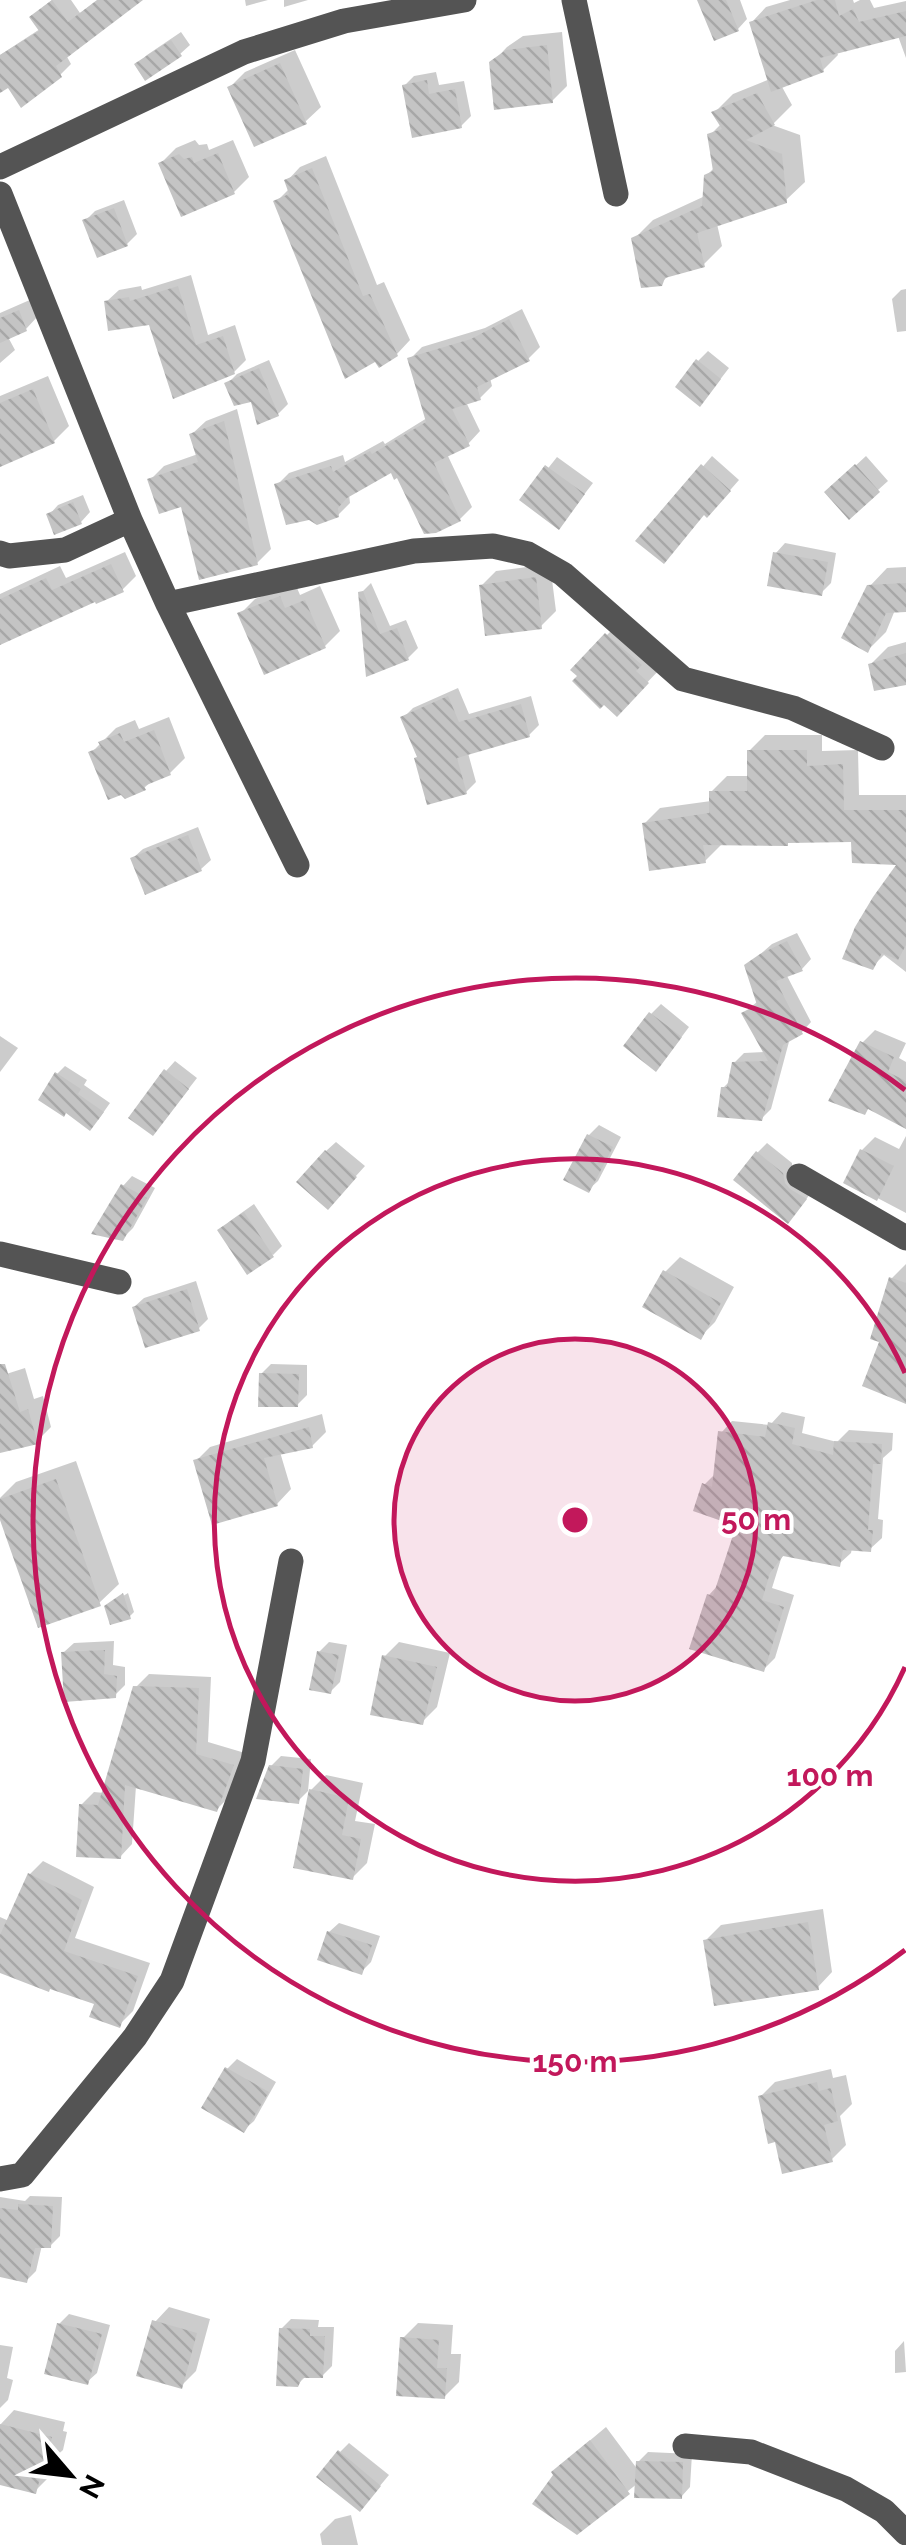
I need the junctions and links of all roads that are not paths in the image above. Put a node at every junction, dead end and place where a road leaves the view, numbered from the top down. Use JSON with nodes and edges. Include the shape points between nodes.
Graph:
{"nodes":[{"id":1,"x":464,"y":0,"type":"edge"},
{"id":2,"x":574,"y":0,"type":"edge"},
{"id":3,"x":0,"y":168,"type":"edge"},
{"id":4,"x":0,"y":194,"type":"edge"},
{"id":5,"x":616,"y":194,"type":"dead end"},
{"id":6,"x":130,"y":520,"type":"junction"},
{"id":7,"x":0,"y":552,"type":"edge"},
{"id":8,"x":168,"y":604,"type":"junction"},
{"id":9,"x":882,"y":748,"type":"dead end"},
{"id":10,"x":297,"y":865,"type":"dead end"},
{"id":11,"x":799,"y":1176,"type":"dead end"},
{"id":12,"x":906,"y":1238,"type":"edge"},
{"id":13,"x":0,"y":1254,"type":"edge"},
{"id":14,"x":119,"y":1282,"type":"dead end"},
{"id":15,"x":291,"y":1561,"type":"dead end"},
{"id":16,"x":0,"y":2179,"type":"edge"},
{"id":17,"x":685,"y":2446,"type":"dead end"},
{"id":18,"x":906,"y":2534,"type":"edge"}],
"edges":[{"from":1,"to":3,"type":"street","via":[[344,20],[244,52]]},
{"from":2,"to":5,"type":"street"},
{"from":4,"to":6,"type":"street"},
{"from":6,"to":7,"type":"street","via":[[65,550]]},
{"from":6,"to":8,"type":"street"},
{"from":8,"to":9,"type":"street","via":[[414,551],[493,546],[528,554],[563,574],[683,679],[793,708]]},
{"from":8,"to":10,"type":"street"},
{"from":11,"to":12,"type":"street"},
{"from":13,"to":14,"type":"street"},
{"from":15,"to":16,"type":"street","via":[[253,1761],[172,1982],[22,2175]]},
{"from":17,"to":18,"type":"street","via":[[750,2452],[846,2489],[884,2511]]}]}
